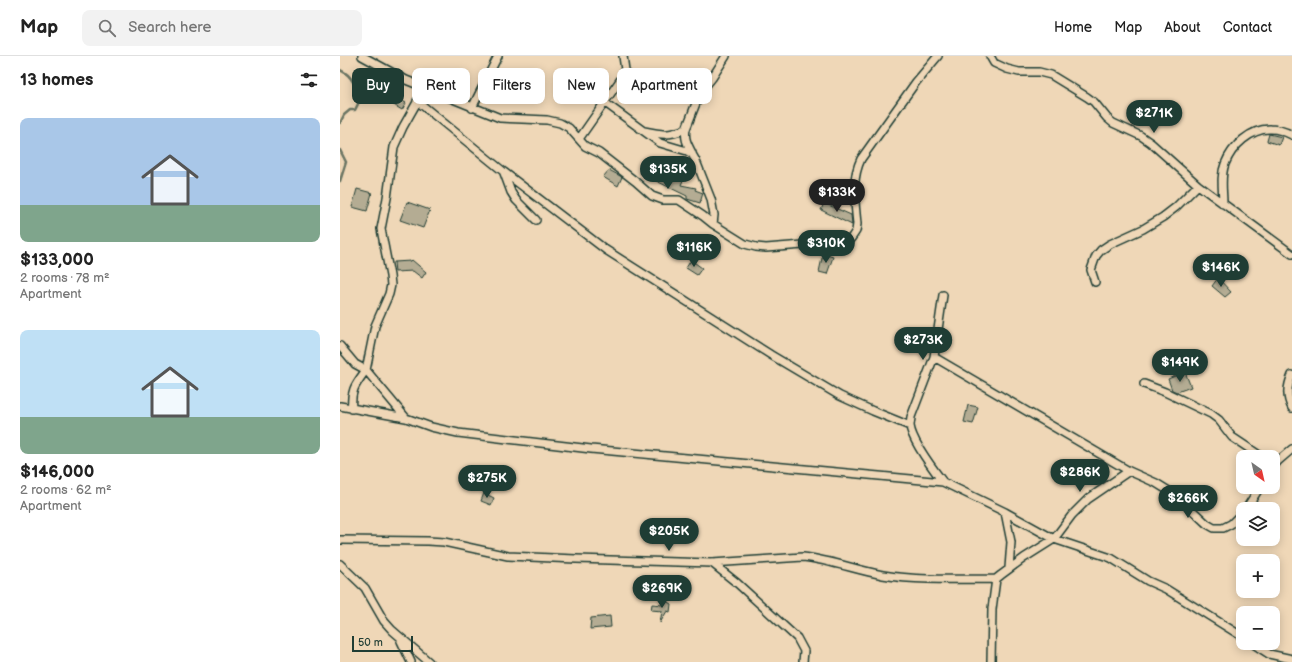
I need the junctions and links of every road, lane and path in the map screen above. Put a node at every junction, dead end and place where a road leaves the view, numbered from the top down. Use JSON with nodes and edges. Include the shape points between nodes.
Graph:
{"nodes":[{"id":1,"x":362,"y":56,"type":"edge"},
{"id":2,"x":498,"y":56,"type":"edge"},
{"id":3,"x":623,"y":56,"type":"edge"},
{"id":4,"x":726,"y":56,"type":"edge"},
{"id":5,"x":938,"y":56,"type":"edge"},
{"id":6,"x":990,"y":56,"type":"edge"},
{"id":7,"x":412,"y":83,"type":"edge"},
{"id":8,"x":609,"y":95,"type":"edge"},
{"id":9,"x":415,"y":104,"type":"edge"},
{"id":10,"x":421,"y":104,"type":"edge"},
{"id":11,"x":463,"y":104,"type":"edge"},
{"id":12,"x":603,"y":104,"type":"edge"},
{"id":13,"x":607,"y":104,"type":"edge"},
{"id":14,"x":472,"y":108,"type":"junction"},
{"id":15,"x":686,"y":129,"type":"junction"},
{"id":16,"x":643,"y":131,"type":"junction"},
{"id":17,"x":1292,"y":135,"type":"edge"},
{"id":18,"x":579,"y":139,"type":"junction"},
{"id":19,"x":692,"y":154,"type":"junction"},
{"id":20,"x":504,"y":172,"type":"junction"},
{"id":21,"x":1198,"y":185,"type":"junction"},
{"id":22,"x":1224,"y":204,"type":"junction"},
{"id":23,"x":536,"y":220,"type":"dead end"},
{"id":24,"x":713,"y":224,"type":"junction"},
{"id":25,"x":1292,"y":254,"type":"edge"},
{"id":26,"x":1095,"y":282,"type":"dead end"},
{"id":27,"x":943,"y":295,"type":"dead end"},
{"id":28,"x":340,"y":346,"type":"edge"},
{"id":29,"x":934,"y":358,"type":"junction"},
{"id":30,"x":366,"y":370,"type":"junction"},
{"id":31,"x":1292,"y":374,"type":"edge"},
{"id":32,"x":1144,"y":384,"type":"dead end"},
{"id":33,"x":340,"y":406,"type":"edge"},
{"id":34,"x":1292,"y":408,"type":"edge"},
{"id":35,"x":352,"y":409,"type":"junction"},
{"id":36,"x":406,"y":418,"type":"junction"},
{"id":37,"x":910,"y":426,"type":"junction"},
{"id":38,"x":1292,"y":449,"type":"edge"},
{"id":39,"x":1252,"y":450,"type":"edge"},
{"id":40,"x":1280,"y":459,"type":"edge"},
{"id":41,"x":1129,"y":471,"type":"junction"},
{"id":42,"x":942,"y":482,"type":"junction"},
{"id":43,"x":1005,"y":512,"type":"junction"},
{"id":44,"x":1236,"y":520,"type":"edge"},
{"id":45,"x":1054,"y":539,"type":"junction"},
{"id":46,"x":340,"y":540,"type":"edge"},
{"id":47,"x":712,"y":563,"type":"junction"},
{"id":48,"x":340,"y":564,"type":"edge"},
{"id":49,"x":1009,"y":568,"type":"junction"},
{"id":50,"x":996,"y":579,"type":"junction"},
{"id":51,"x":1236,"y":633,"type":"edge"},
{"id":52,"x":400,"y":639,"type":"junction"},
{"id":53,"x":1263,"y":650,"type":"edge"},
{"id":54,"x":1292,"y":654,"type":"edge"},
{"id":55,"x":1283,"y":657,"type":"junction"},
{"id":56,"x":1292,"y":659,"type":"edge"},
{"id":57,"x":411,"y":662,"type":"edge"},
{"id":58,"x":429,"y":662,"type":"edge"},
{"id":59,"x":803,"y":662,"type":"edge"},
{"id":60,"x":991,"y":662,"type":"edge"}],
"edges":[{"from":1,"to":7,"type":"street"},
{"from":2,"to":14,"type":"street"},
{"from":3,"to":8,"type":"street","via":[[623,76]]},
{"from":4,"to":15,"type":"street","via":[[700,93]]},
{"from":5,"to":24,"type":"street","via":[[916,82],[861,159],[854,183],[856,230],[842,247],[756,247],[745,244]]},
{"from":6,"to":21,"type":"street","via":[[994,63],[1007,70],[1051,75],[1087,97],[1114,123],[1151,143]]},
{"from":9,"to":30,"type":"street","via":[[394,147],[381,230],[390,276],[389,294],[375,326]]},
{"from":10,"to":20,"type":"street"},
{"from":11,"to":14,"type":"street"},
{"from":12,"to":18,"type":"street"},
{"from":13,"to":16,"type":"street"},
{"from":14,"to":18,"type":"street","via":[[500,118],[560,123]]},
{"from":15,"to":16,"type":"street","via":[[665,135]]},
{"from":15,"to":19,"type":"street","via":[[685,140]]},
{"from":16,"to":19,"type":"street","via":[[660,143]]},
{"from":17,"to":22,"type":"street","via":[[1270,129],[1259,131],[1246,137],[1234,148],[1223,173]]},
{"from":18,"to":24,"type":"street","via":[[652,196],[663,200],[679,200]]},
{"from":19,"to":24,"type":"street","via":[[711,199]]},
{"from":20,"to":23,"type":"street","via":[[516,200]]},
{"from":20,"to":37,"type":"street","via":[[606,250],[771,355],[840,396]]},
{"from":21,"to":22,"type":"street"},
{"from":21,"to":26,"type":"street","via":[[1162,218],[1101,250],[1091,270]]},
{"from":22,"to":25,"type":"street"},
{"from":27,"to":29,"type":"street"},
{"from":28,"to":30,"type":"street","via":[[356,364]]},
{"from":29,"to":37,"type":"street"},
{"from":29,"to":41,"type":"street"},
{"from":30,"to":35,"type":"street","via":[[353,388]]},
{"from":30,"to":36,"type":"street"},
{"from":31,"to":34,"type":"street","via":[[1287,393]]},
{"from":32,"to":39,"type":"street","via":[[1211,414],[1232,437]]},
{"from":33,"to":35,"type":"street"},
{"from":35,"to":36,"type":"street"},
{"from":36,"to":42,"type":"street","via":[[430,427],[474,435],[598,450]]},
{"from":37,"to":42,"type":"street","via":[[912,434]]},
{"from":38,"to":40,"type":"street"},
{"from":41,"to":44,"type":"street","via":[[1177,496],[1214,528],[1223,528]]},
{"from":41,"to":45,"type":"street","via":[[1088,498]]},
{"from":42,"to":43,"type":"street"},
{"from":43,"to":45,"type":"street"},
{"from":43,"to":49,"type":"street","via":[[1011,542]]},
{"from":45,"to":49,"type":"street"},
{"from":45,"to":51,"type":"street","via":[[1111,558]]},
{"from":46,"to":47,"type":"street","via":[[444,542],[508,556]]},
{"from":47,"to":50,"type":"street","via":[[802,557],[883,575]]},
{"from":47,"to":59,"type":"street","via":[[797,638],[804,651]]},
{"from":48,"to":52,"type":"street","via":[[365,588],[384,620]]},
{"from":49,"to":50,"type":"street"},
{"from":50,"to":60,"type":"street","via":[[992,609]]},
{"from":52,"to":57,"type":"street"},
{"from":52,"to":58,"type":"street"},
{"from":53,"to":55,"type":"street"},
{"from":54,"to":55,"type":"street"},
{"from":55,"to":56,"type":"street"}]}
